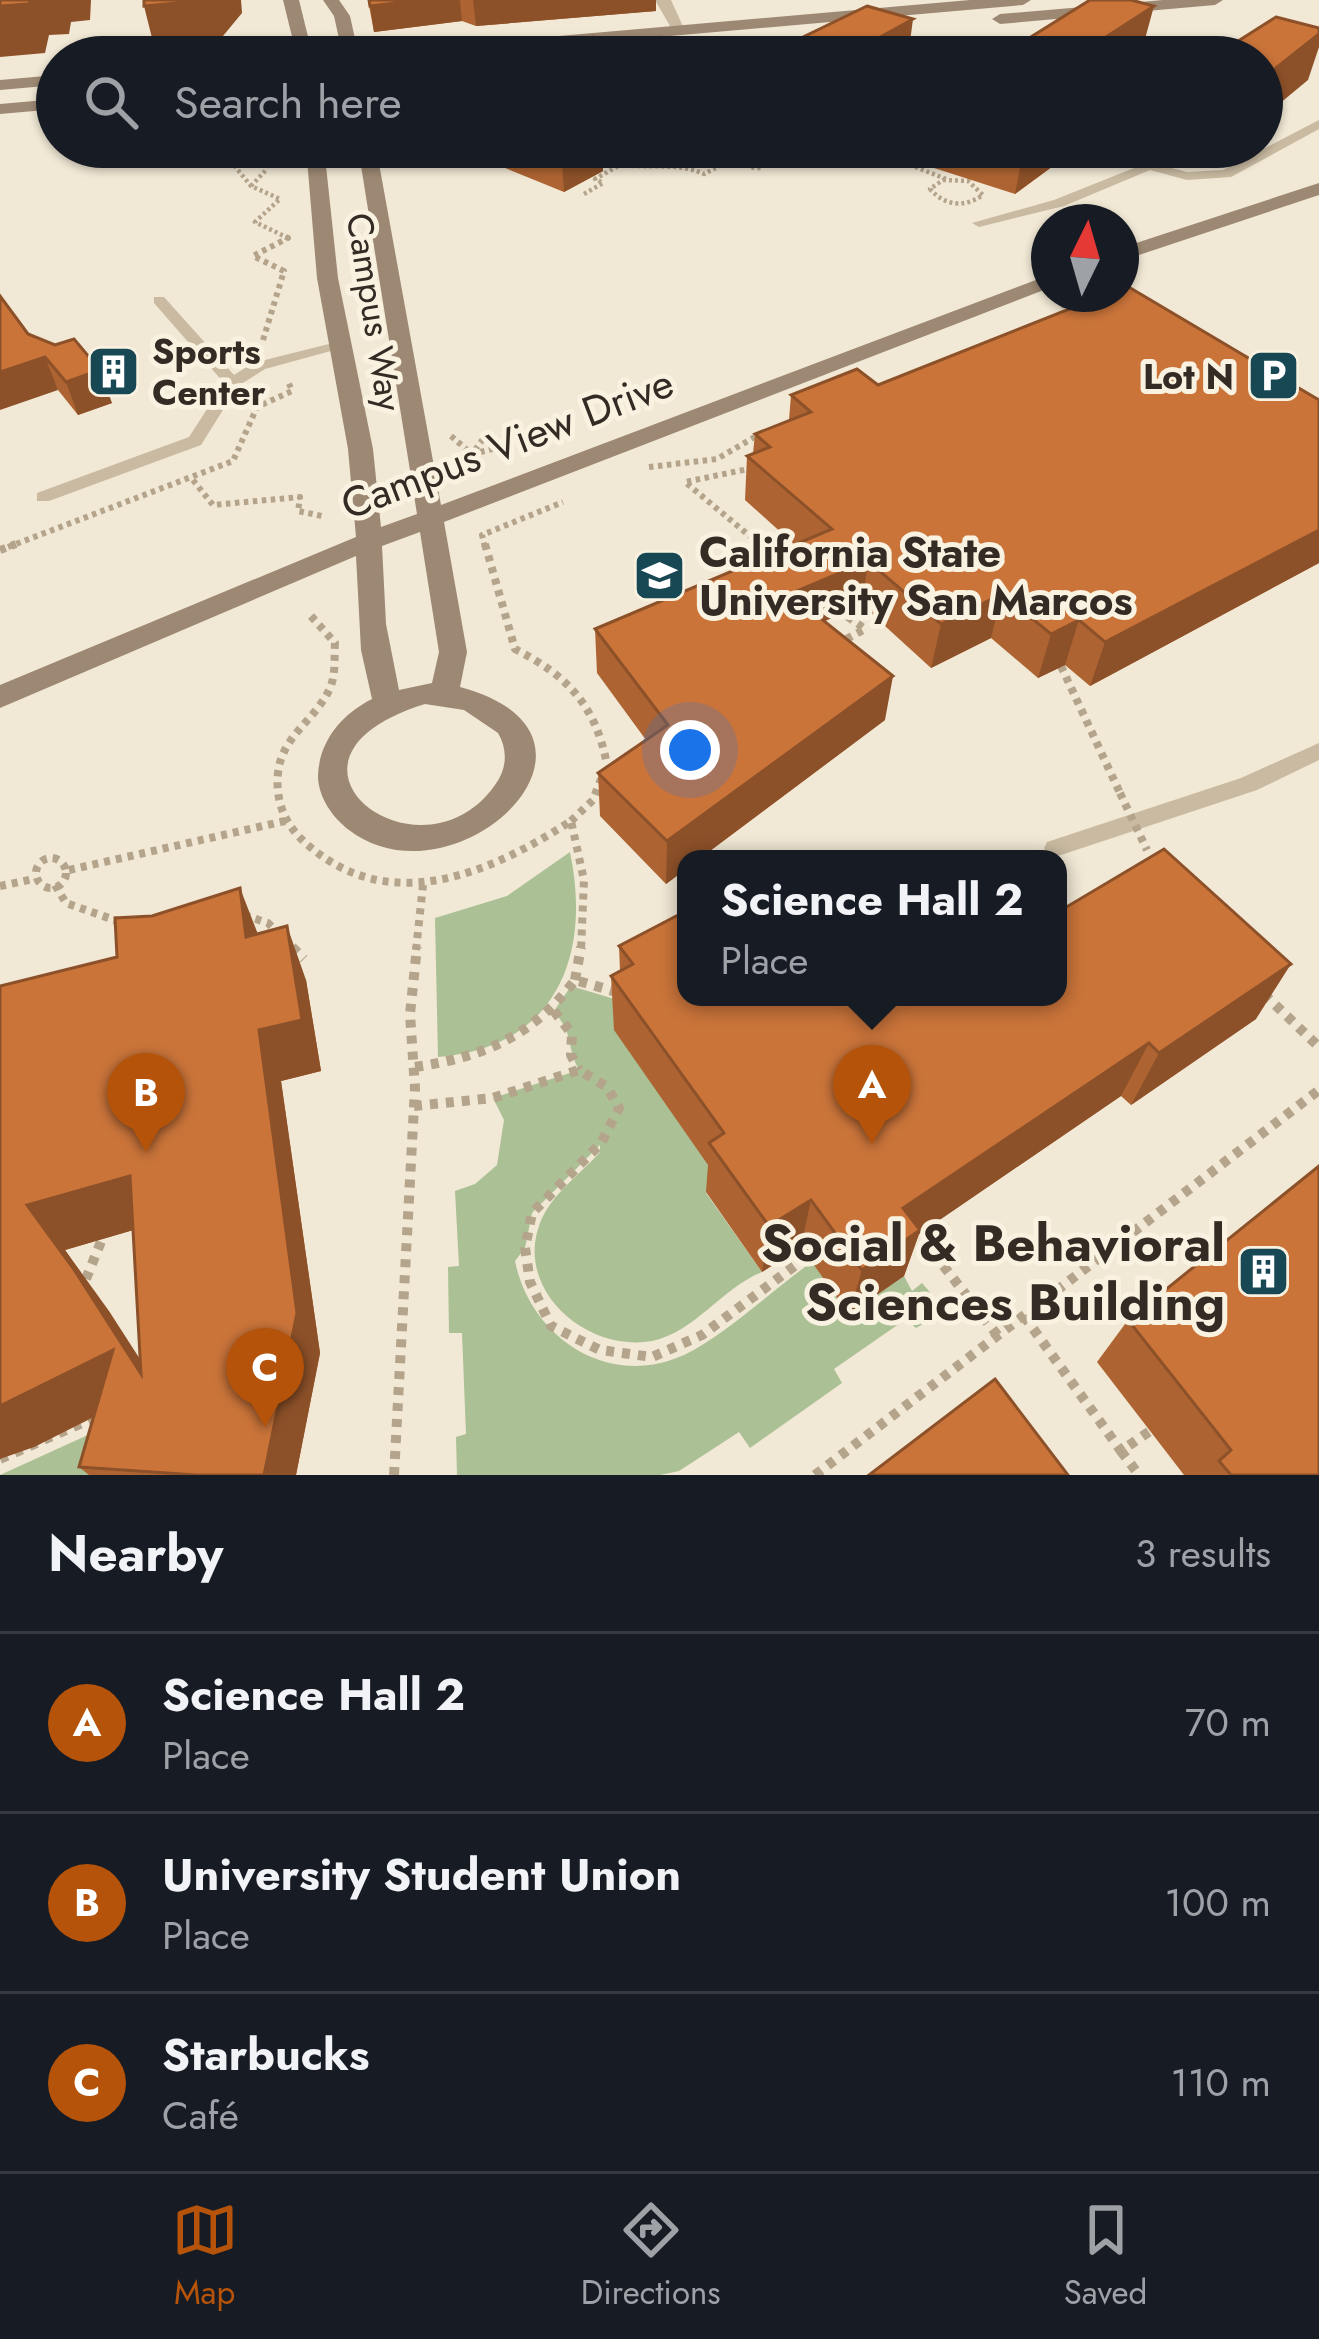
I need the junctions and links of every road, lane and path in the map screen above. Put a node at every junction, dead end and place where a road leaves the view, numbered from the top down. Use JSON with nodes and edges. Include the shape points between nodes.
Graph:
{"nodes":[{"id":1,"x":291,"y":0,"type":"edge"},
{"id":2,"x":332,"y":0,"type":"edge"},
{"id":3,"x":663,"y":0,"type":"edge"},
{"id":4,"x":1023,"y":0,"type":"edge"},
{"id":5,"x":1215,"y":0,"type":"edge"},
{"id":6,"x":923,"y":4,"type":"edge"},
{"id":7,"x":856,"y":7,"type":"edge"},
{"id":8,"x":680,"y":30,"type":"junction"},
{"id":9,"x":300,"y":36,"type":"edge"},
{"id":10,"x":347,"y":36,"type":"edge"},
{"id":11,"x":611,"y":36,"type":"edge"},
{"id":12,"x":811,"y":36,"type":"edge"},
{"id":13,"x":36,"y":82,"type":"edge"},
{"id":14,"x":0,"y":85,"type":"edge"},
{"id":15,"x":36,"y":106,"type":"edge"},
{"id":16,"x":0,"y":110,"type":"edge"},
{"id":17,"x":1319,"y":124,"type":"edge"},
{"id":18,"x":1283,"y":143,"type":"edge"},
{"id":19,"x":236,"y":168,"type":"edge"},
{"id":20,"x":266,"y":168,"type":"edge"},
{"id":21,"x":317,"y":168,"type":"edge"},
{"id":22,"x":372,"y":168,"type":"edge"},
{"id":23,"x":616,"y":168,"type":"edge"},
{"id":24,"x":917,"y":168,"type":"edge"},
{"id":25,"x":1144,"y":168,"type":"edge"},
{"id":26,"x":1157,"y":168,"type":"edge"},
{"id":27,"x":1237,"y":168,"type":"edge"},
{"id":28,"x":947,"y":180,"type":"junction"},
{"id":29,"x":251,"y":186,"type":"junction"},
{"id":30,"x":1319,"y":189,"type":"edge"},
{"id":31,"x":584,"y":194,"type":"dead end"},
{"id":32,"x":979,"y":224,"type":"dead end"},
{"id":33,"x":1139,"y":249,"type":"edge"},
{"id":34,"x":1031,"y":288,"type":"edge"},
{"id":35,"x":159,"y":300,"type":"dead end"},
{"id":36,"x":1086,"y":312,"type":"edge"},
{"id":37,"x":1083,"y":324,"type":"edge"},
{"id":38,"x":341,"y":346,"type":"junction"},
{"id":39,"x":274,"y":361,"type":"junction"},
{"id":40,"x":232,"y":382,"type":"junction"},
{"id":41,"x":768,"y":431,"type":"edge"},
{"id":42,"x":484,"y":439,"type":"dead end"},
{"id":43,"x":501,"y":447,"type":"dead end"},
{"id":44,"x":765,"y":464,"type":"edge"},
{"id":45,"x":632,"y":474,"type":"dead end"},
{"id":46,"x":193,"y":480,"type":"junction"},
{"id":47,"x":43,"y":497,"type":"dead end"},
{"id":48,"x":568,"y":500,"type":"dead end"},
{"id":49,"x":322,"y":516,"type":"dead end"},
{"id":50,"x":430,"y":517,"type":"junction"},
{"id":51,"x":368,"y":542,"type":"junction"},
{"id":52,"x":0,"y":550,"type":"edge"},
{"id":53,"x":784,"y":565,"type":"edge"},
{"id":54,"x":835,"y":607,"type":"edge"},
{"id":55,"x":824,"y":650,"type":"edge"},
{"id":56,"x":1061,"y":666,"type":"edge"},
{"id":57,"x":444,"y":693,"type":"junction"},
{"id":58,"x":0,"y":697,"type":"edge"},
{"id":59,"x":388,"y":702,"type":"junction"},
{"id":60,"x":1319,"y":751,"type":"edge"},
{"id":61,"x":627,"y":755,"type":"edge"},
{"id":62,"x":607,"y":765,"type":"junction"},
{"id":63,"x":285,"y":821,"type":"dead end"},
{"id":64,"x":571,"y":821,"type":"junction"},
{"id":65,"x":1055,"y":848,"type":"dead end"},
{"id":66,"x":69,"y":869,"type":"junction"},
{"id":67,"x":1156,"y":869,"type":"edge"},
{"id":68,"x":34,"y":879,"type":"junction"},
{"id":69,"x":56,"y":885,"type":"junction"},
{"id":70,"x":0,"y":886,"type":"edge"},
{"id":71,"x":233,"y":912,"type":"edge"},
{"id":72,"x":142,"y":920,"type":"edge"},
{"id":73,"x":304,"y":959,"type":"dead end"},
{"id":74,"x":575,"y":980,"type":"junction"},
{"id":75,"x":1258,"y":988,"type":"edge"},
{"id":76,"x":631,"y":996,"type":"edge"},
{"id":77,"x":554,"y":1010,"type":"junction"},
{"id":78,"x":1319,"y":1047,"type":"edge"},
{"id":79,"x":416,"y":1067,"type":"junction"},
{"id":80,"x":579,"y":1070,"type":"junction"},
{"id":81,"x":1319,"y":1090,"type":"edge"},
{"id":82,"x":414,"y":1106,"type":"junction"},
{"id":83,"x":899,"y":1208,"type":"edge"},
{"id":84,"x":102,"y":1239,"type":"dead end"},
{"id":85,"x":808,"y":1256,"type":"dead end"},
{"id":86,"x":86,"y":1279,"type":"junction"},
{"id":87,"x":69,"y":1281,"type":"edge"},
{"id":88,"x":97,"y":1295,"type":"edge"},
{"id":89,"x":1024,"y":1316,"type":"junction"},
{"id":90,"x":998,"y":1336,"type":"junction"},
{"id":91,"x":109,"y":1410,"type":"edge"},
{"id":92,"x":1150,"y":1430,"type":"dead end"},
{"id":93,"x":1120,"y":1451,"type":"junction"},
{"id":94,"x":0,"y":1459,"type":"edge"},
{"id":95,"x":394,"y":1475,"type":"edge"},
{"id":96,"x":814,"y":1475,"type":"edge"},
{"id":97,"x":1139,"y":1475,"type":"edge"}],
"edges":[{"from":1,"to":9,"type":"street"},
{"from":2,"to":10,"type":"street"},
{"from":3,"to":8,"type":"street"},
{"from":4,"to":6,"type":"street"},
{"from":5,"to":12,"type":"street"},
{"from":6,"to":7,"type":"street"},
{"from":7,"to":8,"type":"street"},
{"from":8,"to":11,"type":"street"},
{"from":13,"to":14,"type":"street"},
{"from":15,"to":16,"type":"street"},
{"from":17,"to":18,"type":"lane"},
{"from":19,"to":29,"type":"path"},
{"from":20,"to":29,"type":"path"},
{"from":21,"to":38,"type":"street","name":"Campus Way"},
{"from":22,"to":50,"type":"street","name":"Campus Way"},
{"from":23,"to":31,"type":"path"},
{"from":24,"to":28,"type":"path"},
{"from":25,"to":32,"type":"lane"},
{"from":26,"to":27,"type":"lane","via":[[1187,176]]},
{"from":28,"to":28,"type":"path","via":[[932,185],[936,198],[980,199],[981,188],[963,177]]},
{"from":29,"to":39,"type":"path","via":[[280,199],[255,222],[288,238],[253,256],[284,271],[262,347]]},
{"from":30,"to":33,"type":"street"},
{"from":34,"to":50,"type":"street","name":"Campus View Drive"},
{"from":35,"to":40,"type":"lane"},
{"from":36,"to":37,"type":"path"},
{"from":38,"to":39,"type":"lane"},
{"from":38,"to":51,"type":"street","name":"Campus Way"},
{"from":39,"to":40,"type":"lane"},
{"from":39,"to":46,"type":"path","via":[[292,392],[257,407],[233,461]]},
{"from":40,"to":47,"type":"lane","via":[[195,441]]},
{"from":41,"to":45,"type":"path","via":[[717,459]]},
{"from":42,"to":43,"type":"path","via":[[472,454]]},
{"from":44,"to":53,"type":"path","via":[[685,482]]},
{"from":46,"to":49,"type":"path","via":[[213,506],[300,497],[298,511]]},
{"from":46,"to":52,"type":"path"},
{"from":48,"to":62,"type":"path","via":[[482,535],[515,649],[578,688],[602,725]]},
{"from":50,"to":51,"type":"street","name":"Campus View Drive"},
{"from":50,"to":57,"type":"street","name":"Campus Way","via":[[453,652]]},
{"from":51,"to":58,"type":"street","name":"Campus View Drive"},
{"from":51,"to":59,"type":"street","name":"Campus Way","via":[[368,607]]},
{"from":54,"to":55,"type":"path","via":[[865,629]]},
{"from":56,"to":67,"type":"path","bridge":true},
{"from":57,"to":59,"type":"street"},
{"from":57,"to":59,"type":"street","via":[[483,704],[512,726],[520,769],[492,812],[435,836],[375,831],[335,799],[332,754],[344,733]]},
{"from":60,"to":65,"type":"lane","via":[[1249,784]]},
{"from":61,"to":62,"type":"path"},
{"from":62,"to":64,"type":"path","via":[[593,800]]},
{"from":63,"to":66,"type":"path"},
{"from":64,"to":74,"type":"path","via":[[586,902]]},
{"from":64,"to":79,"type":"path","via":[[468,878],[423,885],[410,1014]]},
{"from":66,"to":68,"type":"path","via":[[50,861]]},
{"from":66,"to":69,"type":"path"},
{"from":68,"to":69,"type":"path"},
{"from":68,"to":70,"type":"path"},
{"from":69,"to":72,"type":"path","via":[[66,903],[92,915]]},
{"from":71,"to":73,"type":"path","via":[[268,923]]},
{"from":74,"to":76,"type":"path"},
{"from":74,"to":77,"type":"path"},
{"from":75,"to":78,"type":"path"},
{"from":77,"to":79,"type":"path","via":[[511,1046]]},
{"from":77,"to":80,"type":"path","via":[[572,1034]]},
{"from":79,"to":82,"type":"path"},
{"from":80,"to":82,"type":"path","via":[[493,1098]]},
{"from":80,"to":85,"type":"path","via":[[607,1087],[619,1108],[601,1143],[532,1213],[530,1282],[551,1326],[600,1350],[652,1357],[702,1335]]},
{"from":81,"to":89,"type":"path"},
{"from":82,"to":95,"type":"path"},
{"from":83,"to":90,"type":"path"},
{"from":84,"to":86,"type":"path"},
{"from":86,"to":87,"type":"path"},
{"from":86,"to":88,"type":"path"},
{"from":89,"to":90,"type":"path"},
{"from":89,"to":93,"type":"path"},
{"from":90,"to":96,"type":"path"},
{"from":91,"to":94,"type":"path"},
{"from":92,"to":93,"type":"path"},
{"from":93,"to":97,"type":"path"}]}
